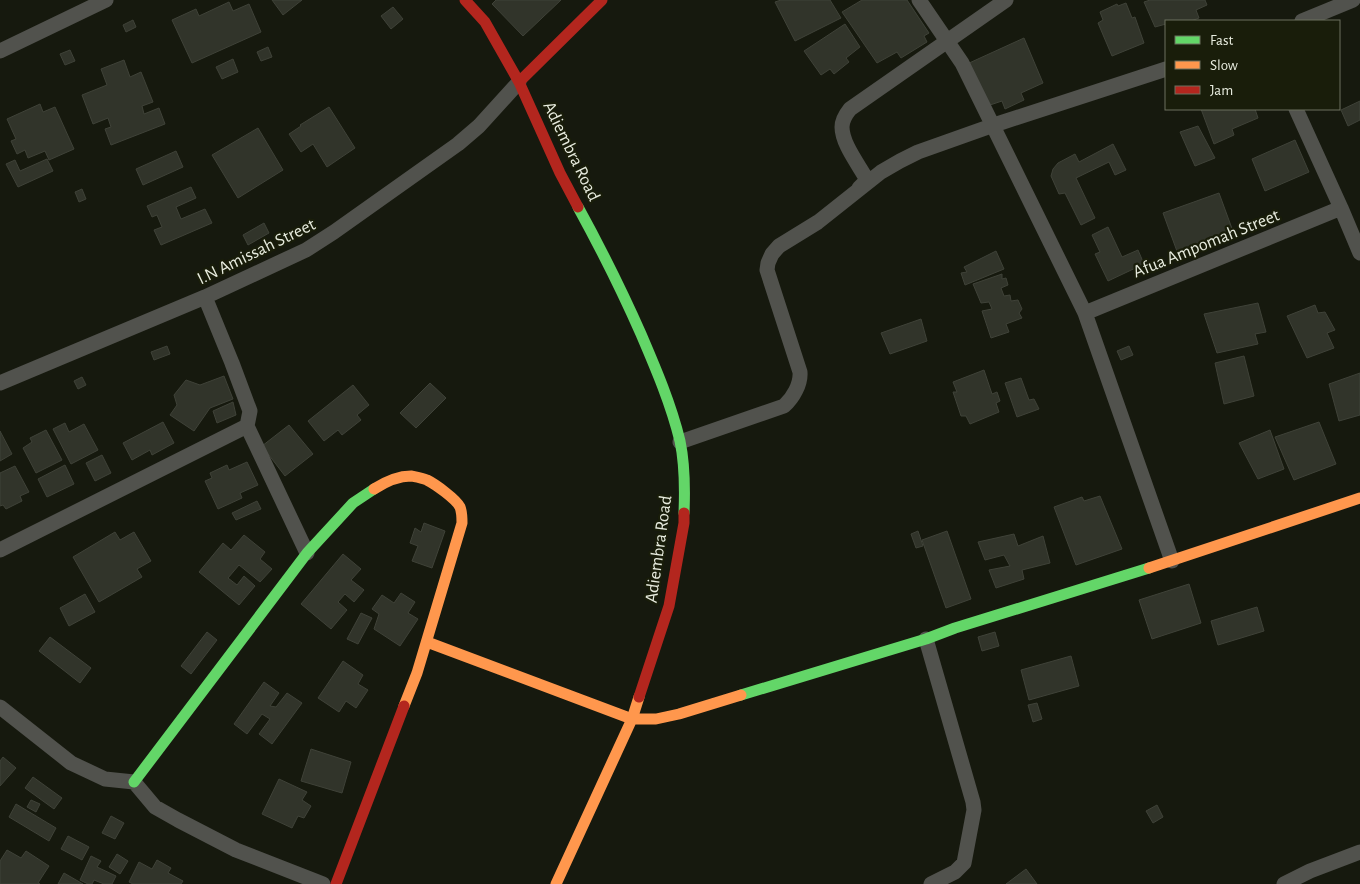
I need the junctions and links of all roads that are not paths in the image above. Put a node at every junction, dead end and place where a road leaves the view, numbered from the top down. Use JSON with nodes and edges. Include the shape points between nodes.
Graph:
{"nodes":[{"id":1,"x":106,"y":0,"type":"edge"},
{"id":2,"x":465,"y":0,"type":"edge"},
{"id":3,"x":602,"y":0,"type":"edge"},
{"id":4,"x":919,"y":0,"type":"edge"},
{"id":5,"x":1006,"y":0,"type":"edge"},
{"id":6,"x":1353,"y":0,"type":"edge"},
{"id":7,"x":1304,"y":20,"type":"edge"},
{"id":8,"x":948,"y":41,"type":"junction"},
{"id":9,"x":0,"y":52,"type":"edge"},
{"id":10,"x":1165,"y":69,"type":"edge"},
{"id":11,"x":519,"y":82,"type":"junction"},
{"id":12,"x":1296,"y":110,"type":"edge"},
{"id":13,"x":994,"y":125,"type":"junction"},
{"id":14,"x":855,"y":192,"type":"junction"},
{"id":15,"x":1342,"y":208,"type":"junction"},
{"id":16,"x":1360,"y":253,"type":"edge"},
{"id":17,"x":205,"y":297,"type":"junction"},
{"id":18,"x":1085,"y":313,"type":"junction"},
{"id":19,"x":0,"y":383,"type":"edge"},
{"id":20,"x":247,"y":426,"type":"junction"},
{"id":21,"x":680,"y":442,"type":"junction"},
{"id":22,"x":1360,"y":498,"type":"edge"},
{"id":23,"x":0,"y":550,"type":"edge"},
{"id":24,"x":307,"y":553,"type":"junction"},
{"id":25,"x":1172,"y":562,"type":"junction"},
{"id":26,"x":926,"y":639,"type":"junction"},
{"id":27,"x":427,"y":642,"type":"junction"},
{"id":28,"x":0,"y":708,"type":"edge"},
{"id":29,"x":632,"y":719,"type":"junction"},
{"id":30,"x":134,"y":782,"type":"junction"},
{"id":31,"x":1360,"y":852,"type":"edge"},
{"id":32,"x":1312,"y":878,"type":"edge"},
{"id":33,"x":323,"y":884,"type":"edge"},
{"id":34,"x":336,"y":884,"type":"edge"},
{"id":35,"x":556,"y":884,"type":"edge"},
{"id":36,"x":931,"y":884,"type":"edge"},
{"id":37,"x":1284,"y":884,"type":"edge"}],
"edges":[{"from":1,"to":9,"type":"street"},
{"from":2,"to":11,"type":"street","name":"Adiembra Road","via":[[485,22]]},
{"from":3,"to":11,"type":"street"},
{"from":4,"to":8,"type":"street"},
{"from":5,"to":8,"type":"street"},
{"from":6,"to":7,"type":"street"},
{"from":8,"to":13,"type":"street"},
{"from":8,"to":14,"type":"street","via":[[850,109],[842,125],[844,138],[867,180]]},
{"from":10,"to":13,"type":"street"},
{"from":11,"to":17,"type":"street","name":"I.N Amissah Street","via":[[458,144],[334,232],[306,250]]},
{"from":11,"to":21,"type":"street","name":"Adiembra Road","via":[[560,173],[627,303],[662,382]]},
{"from":12,"to":15,"type":"street"},
{"from":13,"to":14,"type":"street","via":[[918,152],[881,172]]},
{"from":13,"to":18,"type":"street"},
{"from":14,"to":21,"type":"street","via":[[818,222],[779,246],[768,263],[767,270],[800,372],[798,386],[787,403],[778,409]]},
{"from":15,"to":16,"type":"street"},
{"from":15,"to":18,"type":"street","name":"Afua Ampomah Street"},
{"from":17,"to":19,"type":"street","name":"I.N Amissah Street"},
{"from":17,"to":20,"type":"street","via":[[250,411]]},
{"from":18,"to":25,"type":"street"},
{"from":20,"to":23,"type":"street"},
{"from":20,"to":24,"type":"street"},
{"from":21,"to":29,"type":"street","name":"Adiembra Road","via":[[685,482],[684,523],[678,559],[669,606]]},
{"from":22,"to":25,"type":"street"},
{"from":24,"to":27,"type":"street","via":[[353,503],[382,484],[398,478],[418,476],[455,500],[462,523]]},
{"from":24,"to":30,"type":"street"},
{"from":25,"to":26,"type":"street"},
{"from":26,"to":29,"type":"street","via":[[679,714],[656,719]]},
{"from":26,"to":36,"type":"street","via":[[974,810],[964,863],[955,872]]},
{"from":27,"to":29,"type":"street"},
{"from":27,"to":34,"type":"street"},
{"from":28,"to":30,"type":"street","via":[[71,763],[104,779]]},
{"from":29,"to":35,"type":"street","name":"Adiembra Road"},
{"from":30,"to":33,"type":"street","via":[[155,807],[178,820],[236,850]]},
{"from":31,"to":32,"type":"street"},
{"from":32,"to":37,"type":"street"}]}
